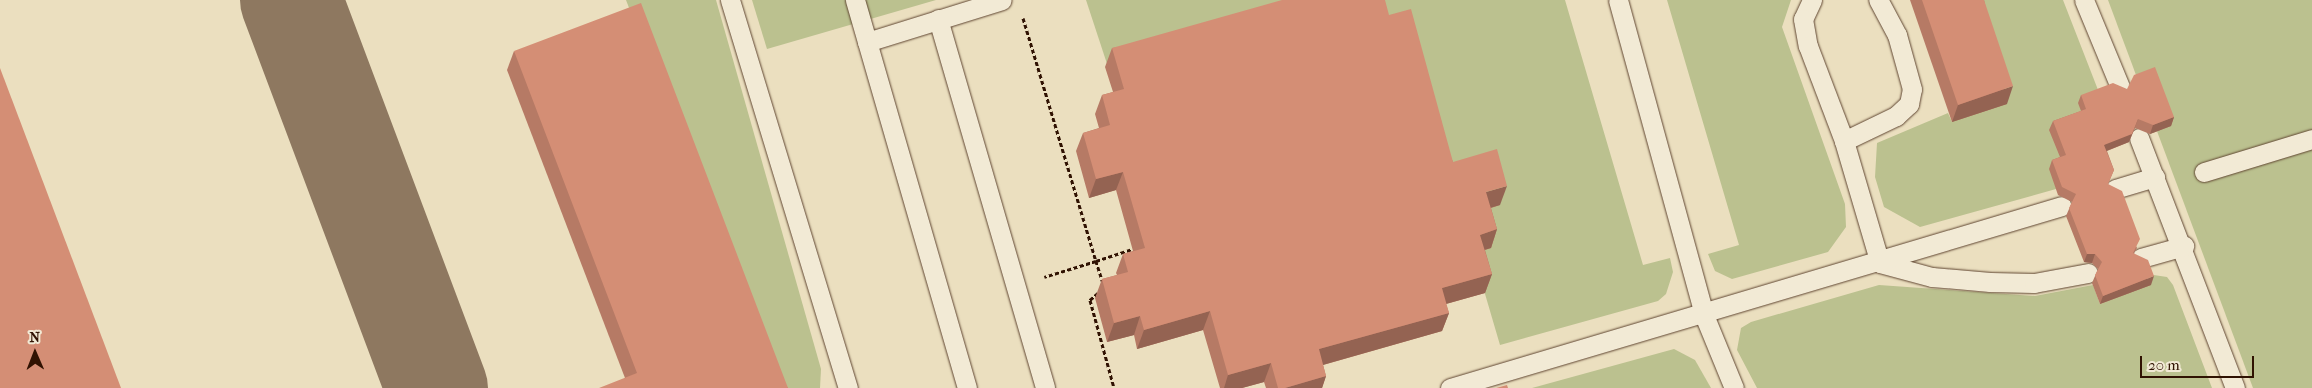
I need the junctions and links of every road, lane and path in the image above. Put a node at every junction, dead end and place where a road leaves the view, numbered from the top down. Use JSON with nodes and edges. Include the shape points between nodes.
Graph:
{"nodes":[{"id":1,"x":730,"y":0,"type":"edge"},
{"id":2,"x":855,"y":0,"type":"edge"},
{"id":3,"x":1002,"y":0,"type":"edge"},
{"id":4,"x":1618,"y":0,"type":"edge"},
{"id":5,"x":1812,"y":0,"type":"edge"},
{"id":6,"x":1878,"y":0,"type":"edge"},
{"id":7,"x":2084,"y":0,"type":"edge"},
{"id":8,"x":1020,"y":9,"type":"dead end"},
{"id":9,"x":938,"y":19,"type":"junction"},
{"id":10,"x":867,"y":42,"type":"junction"},
{"id":11,"x":2120,"y":87,"type":"edge"},
{"id":12,"x":2139,"y":138,"type":"dead end"},
{"id":13,"x":2312,"y":139,"type":"edge"},
{"id":14,"x":1844,"y":141,"type":"junction"},
{"id":15,"x":2204,"y":172,"type":"dead end"},
{"id":16,"x":2155,"y":177,"type":"junction"},
{"id":17,"x":2115,"y":189,"type":"edge"},
{"id":18,"x":2062,"y":206,"type":"dead end"},
{"id":19,"x":1143,"y":246,"type":"edge"},
{"id":20,"x":2184,"y":246,"type":"junction"},
{"id":21,"x":2141,"y":258,"type":"edge"},
{"id":22,"x":1096,"y":261,"type":"junction"},
{"id":23,"x":1880,"y":263,"type":"junction"},
{"id":24,"x":2088,"y":273,"type":"dead end"},
{"id":25,"x":1014,"y":285,"type":"junction"},
{"id":26,"x":1704,"y":315,"type":"junction"},
{"id":27,"x":848,"y":388,"type":"edge"},
{"id":28,"x":967,"y":388,"type":"edge"},
{"id":29,"x":1045,"y":388,"type":"edge"},
{"id":30,"x":1114,"y":388,"type":"edge"},
{"id":31,"x":1450,"y":388,"type":"edge"},
{"id":32,"x":1734,"y":388,"type":"edge"},
{"id":33,"x":2235,"y":388,"type":"edge"}],
"edges":[{"from":1,"to":27,"type":"lane"},
{"from":2,"to":10,"type":"lane"},
{"from":3,"to":9,"type":"lane"},
{"from":4,"to":26,"type":"lane"},
{"from":5,"to":14,"type":"lane","via":[[1803,19],[1806,39]]},
{"from":6,"to":14,"type":"lane","via":[[1897,34],[1912,89],[1908,104],[1896,116]]},
{"from":7,"to":11,"type":"lane"},
{"from":8,"to":22,"type":"path"},
{"from":9,"to":10,"type":"lane"},
{"from":9,"to":25,"type":"lane"},
{"from":10,"to":28,"type":"lane"},
{"from":12,"to":16,"type":"lane"},
{"from":13,"to":15,"type":"lane"},
{"from":14,"to":23,"type":"lane"},
{"from":16,"to":17,"type":"lane"},
{"from":16,"to":20,"type":"lane"},
{"from":18,"to":23,"type":"lane","via":[[1941,239]]},
{"from":19,"to":22,"type":"path"},
{"from":20,"to":21,"type":"lane"},
{"from":20,"to":33,"type":"lane"},
{"from":22,"to":25,"type":"path"},
{"from":22,"to":30,"type":"path","via":[[1105,287],[1090,300]]},
{"from":23,"to":24,"type":"lane","via":[[1932,277],[1990,282],[2034,283]]},
{"from":23,"to":26,"type":"lane"},
{"from":25,"to":29,"type":"lane"},
{"from":26,"to":31,"type":"lane"},
{"from":26,"to":32,"type":"lane"}]}
